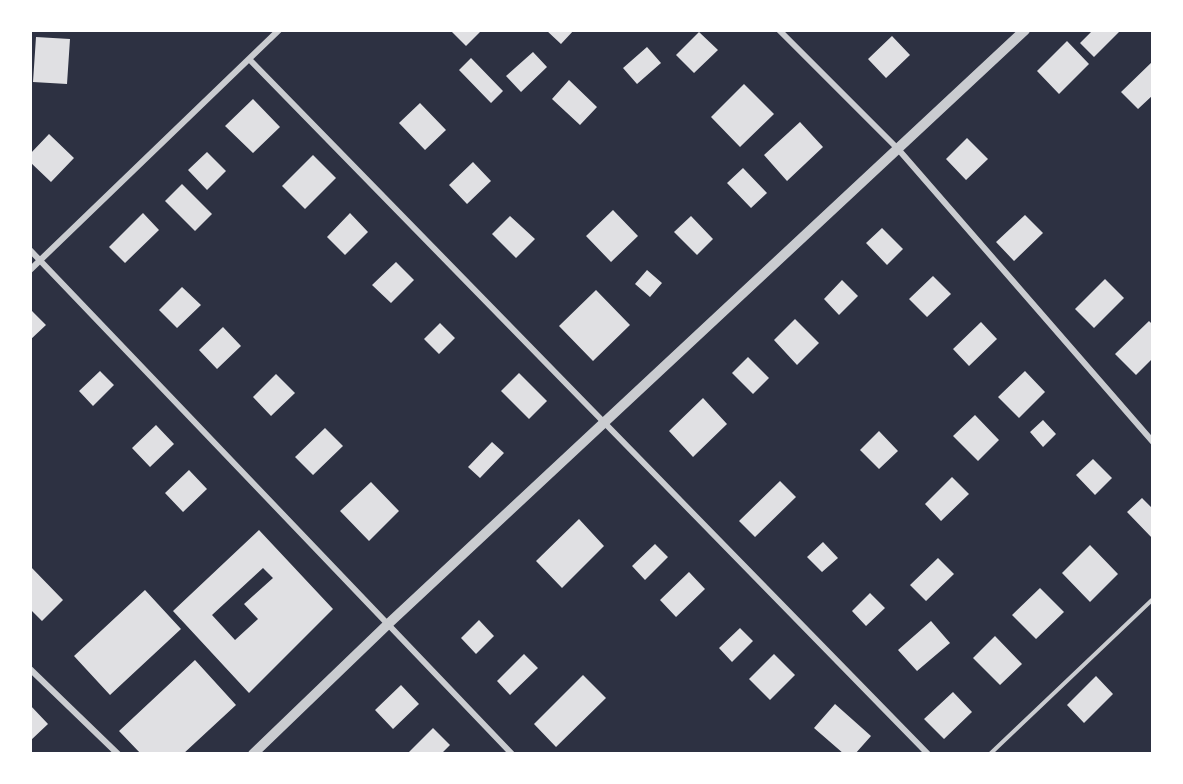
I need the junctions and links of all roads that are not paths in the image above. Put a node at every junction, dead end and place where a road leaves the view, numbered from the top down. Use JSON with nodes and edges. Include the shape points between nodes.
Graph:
{"nodes":[{"id":1,"x":279,"y":30,"type":"edge"},
{"id":2,"x":779,"y":30,"type":"edge"},
{"id":3,"x":1025,"y":30,"type":"edge"},
{"id":4,"x":249,"y":59,"type":"junction"},
{"id":5,"x":898,"y":149,"type":"junction"},
{"id":6,"x":30,"y":250,"type":"edge"},
{"id":7,"x":40,"y":260,"type":"junction"},
{"id":8,"x":30,"y":270,"type":"edge"},
{"id":9,"x":606,"y":422,"type":"junction"},
{"id":10,"x":1153,"y":442,"type":"edge"},
{"id":11,"x":1153,"y":599,"type":"edge"},
{"id":12,"x":387,"y":625,"type":"junction"},
{"id":13,"x":30,"y":669,"type":"edge"},
{"id":14,"x":117,"y":754,"type":"edge"},
{"id":15,"x":253,"y":754,"type":"edge"},
{"id":16,"x":512,"y":754,"type":"edge"},
{"id":17,"x":928,"y":754,"type":"edge"},
{"id":18,"x":990,"y":754,"type":"edge"}],
"edges":[{"from":1,"to":4,"type":"street"},
{"from":2,"to":5,"type":"street"},
{"from":3,"to":5,"type":"street"},
{"from":4,"to":7,"type":"street"},
{"from":4,"to":9,"type":"street"},
{"from":5,"to":9,"type":"street"},
{"from":5,"to":10,"type":"street"},
{"from":6,"to":7,"type":"street"},
{"from":7,"to":8,"type":"street"},
{"from":7,"to":12,"type":"street"},
{"from":9,"to":12,"type":"street"},
{"from":9,"to":17,"type":"street"},
{"from":11,"to":18,"type":"lane"},
{"from":12,"to":15,"type":"street"},
{"from":12,"to":16,"type":"street"},
{"from":13,"to":14,"type":"street"}]}
